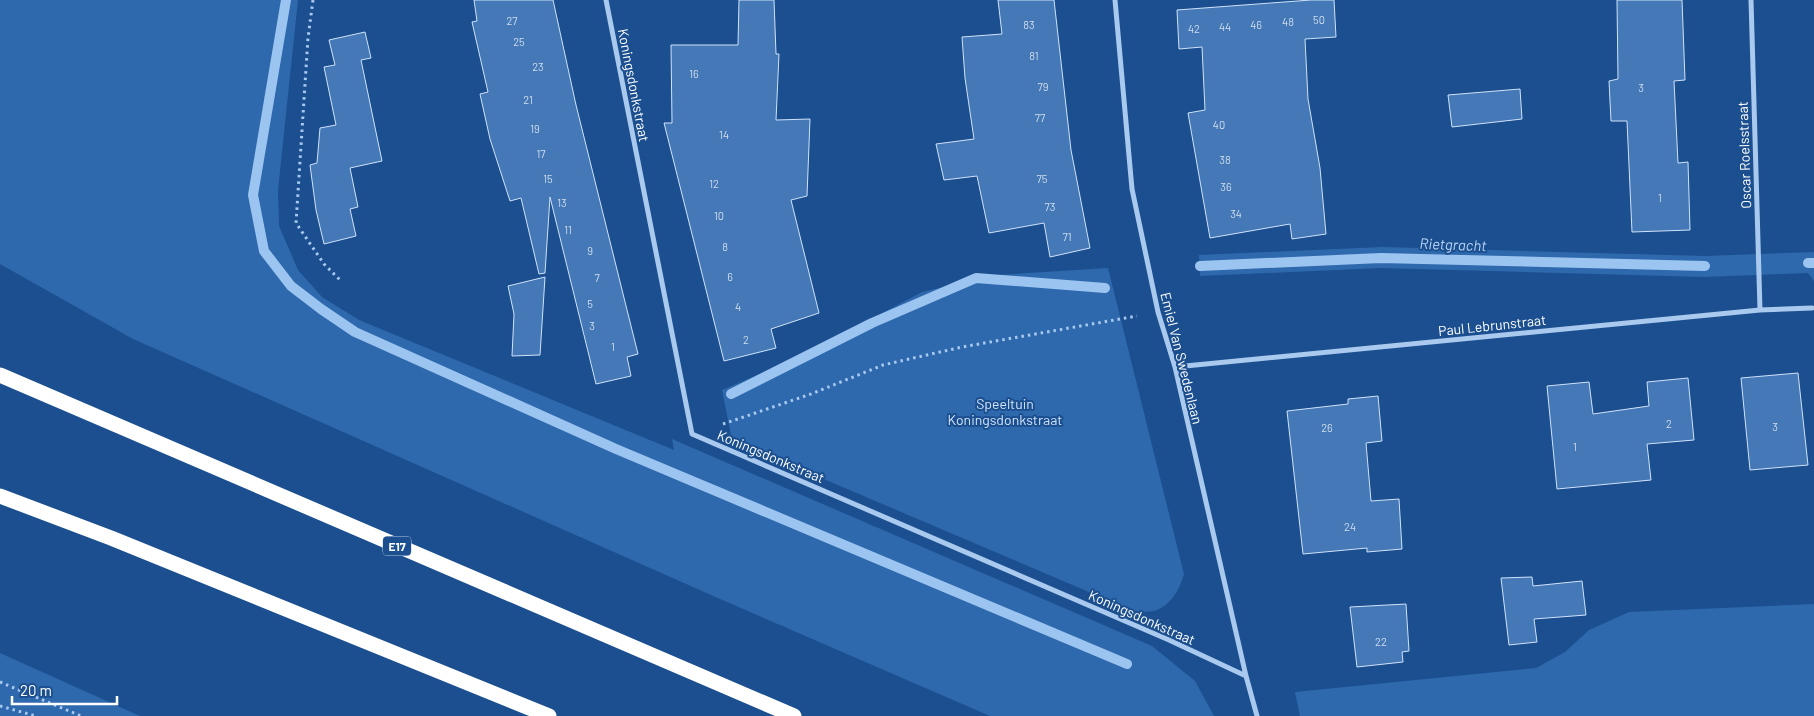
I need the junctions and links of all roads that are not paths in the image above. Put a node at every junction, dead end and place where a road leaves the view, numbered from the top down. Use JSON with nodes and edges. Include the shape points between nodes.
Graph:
{"nodes":[{"id":1,"x":606,"y":0,"type":"edge"},
{"id":2,"x":1115,"y":0,"type":"edge"},
{"id":3,"x":1751,"y":0,"type":"edge"},
{"id":4,"x":1812,"y":308,"type":"dead end"},
{"id":5,"x":1760,"y":310,"type":"junction"},
{"id":6,"x":1175,"y":367,"type":"junction"},
{"id":7,"x":0,"y":375,"type":"edge"},
{"id":8,"x":0,"y":496,"type":"edge"},
{"id":9,"x":1246,"y":676,"type":"junction"},
{"id":10,"x":549,"y":716,"type":"edge"},
{"id":11,"x":794,"y":716,"type":"edge"},
{"id":12,"x":1257,"y":716,"type":"edge"}],
"edges":[{"from":1,"to":9,"type":"street","name":"Koningsdonkstraat","via":[[692,434]]},
{"from":2,"to":6,"type":"street","name":"Emiel Van Swedenlaan","via":[[1132,189],[1158,312]]},
{"from":3,"to":5,"type":"street","name":"Oscar Roelsstraat"},
{"from":4,"to":5,"type":"street","name":"Paul Lebrunstraat"},
{"from":5,"to":6,"type":"street","name":"Paul Lebrunstraat"},
{"from":6,"to":9,"type":"street","name":"Emiel Van Swedenlaan"},
{"from":7,"to":11,"type":"highway","number":"E17"},
{"from":8,"to":10,"type":"highway"},
{"from":9,"to":12,"type":"street","name":"Emiel Van Swedenlaan"}]}
